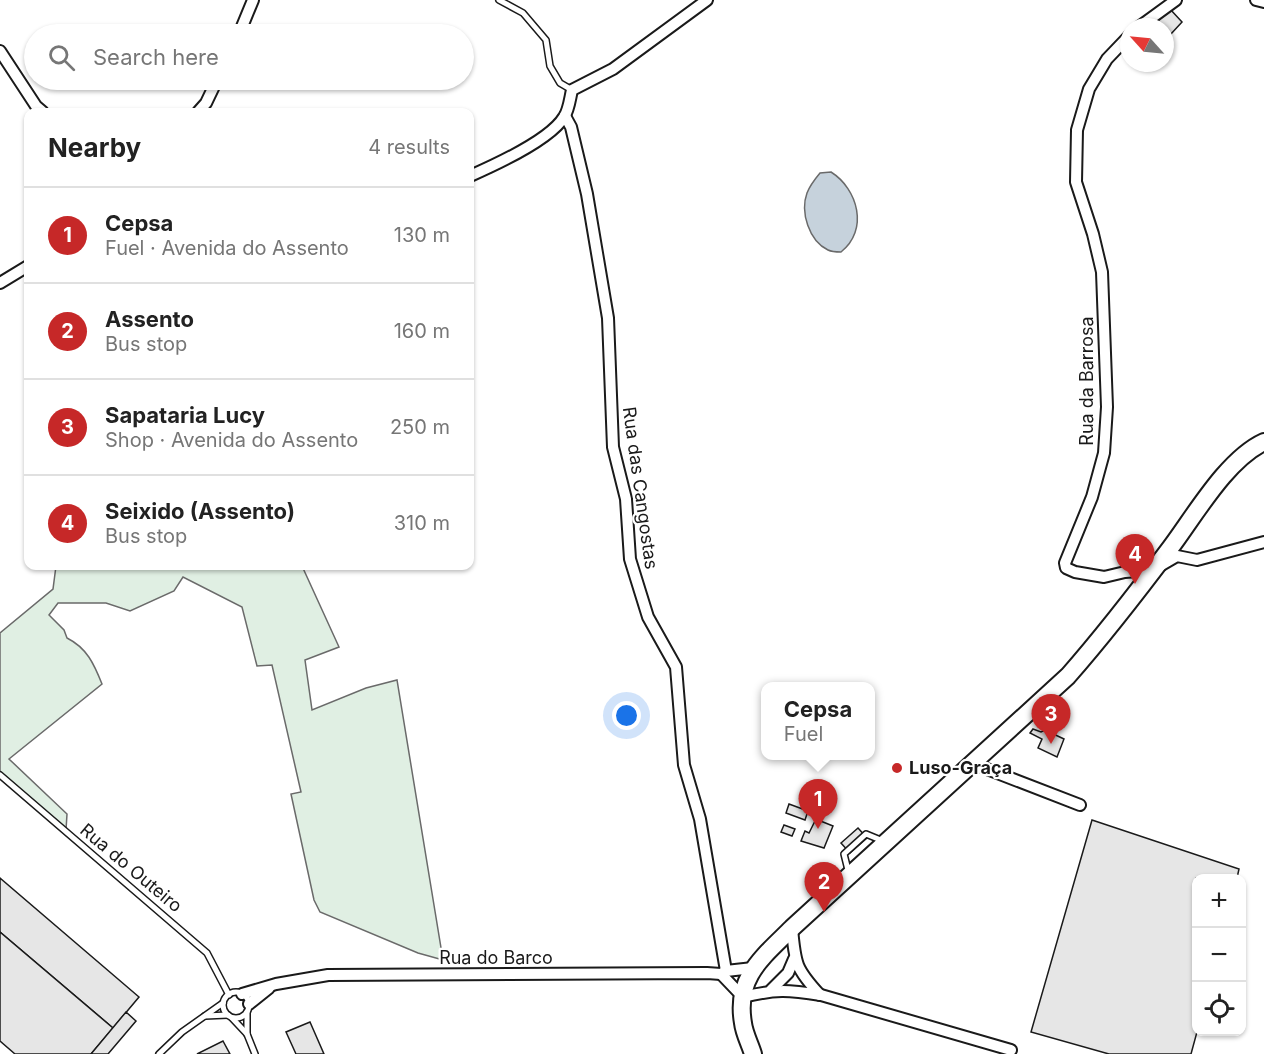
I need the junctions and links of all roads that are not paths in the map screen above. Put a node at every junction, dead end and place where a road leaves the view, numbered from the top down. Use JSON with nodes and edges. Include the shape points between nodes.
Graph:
{"nodes":[{"id":1,"x":253,"y":0,"type":"edge"},
{"id":2,"x":499,"y":0,"type":"edge"},
{"id":3,"x":707,"y":0,"type":"edge"},
{"id":4,"x":1176,"y":0,"type":"edge"},
{"id":5,"x":1257,"y":0,"type":"edge"},
{"id":6,"x":1264,"y":2,"type":"edge"},
{"id":7,"x":1151,"y":18,"type":"edge"},
{"id":8,"x":243,"y":24,"type":"edge"},
{"id":9,"x":1120,"y":45,"type":"edge"},
{"id":10,"x":0,"y":51,"type":"edge"},
{"id":11,"x":24,"y":88,"type":"edge"},
{"id":12,"x":25,"y":90,"type":"edge"},
{"id":13,"x":212,"y":90,"type":"edge"},
{"id":14,"x":572,"y":90,"type":"junction"},
{"id":15,"x":38,"y":108,"type":"edge"},
{"id":16,"x":202,"y":108,"type":"edge"},
{"id":17,"x":565,"y":116,"type":"junction"},
{"id":18,"x":474,"y":174,"type":"edge"},
{"id":19,"x":24,"y":268,"type":"edge"},
{"id":20,"x":0,"y":283,"type":"edge"},
{"id":21,"x":1264,"y":442,"type":"edge"},
{"id":22,"x":1262,"y":546,"type":"edge"},
{"id":23,"x":1153,"y":570,"type":"junction"},
{"id":24,"x":974,"y":764,"type":"junction"},
{"id":25,"x":0,"y":775,"type":"edge"},
{"id":26,"x":1080,"y":805,"type":"dead end"},
{"id":27,"x":792,"y":928,"type":"junction"},
{"id":28,"x":794,"y":960,"type":"junction"},
{"id":29,"x":753,"y":968,"type":"junction"},
{"id":30,"x":724,"y":973,"type":"junction"},
{"id":31,"x":272,"y":986,"type":"junction"},
{"id":32,"x":771,"y":990,"type":"junction"},
{"id":33,"x":229,"y":994,"type":"junction"},
{"id":34,"x":242,"y":994,"type":"junction"},
{"id":35,"x":821,"y":995,"type":"junction"},
{"id":36,"x":743,"y":997,"type":"junction"},
{"id":37,"x":223,"y":1003,"type":"junction"},
{"id":38,"x":248,"y":1008,"type":"junction"},
{"id":39,"x":203,"y":1016,"type":"junction"},
{"id":40,"x":230,"y":1017,"type":"junction"},
{"id":41,"x":246,"y":1034,"type":"junction"},
{"id":42,"x":1011,"y":1050,"type":"dead end"},
{"id":43,"x":159,"y":1054,"type":"edge"},
{"id":44,"x":255,"y":1054,"type":"edge"},
{"id":45,"x":753,"y":1054,"type":"edge"}],
"edges":[{"from":1,"to":8,"type":"street"},
{"from":2,"to":14,"type":"lane","via":[[523,13],[541,33],[550,66],[560,83]]},
{"from":3,"to":14,"type":"street","via":[[613,69]]},
{"from":4,"to":7,"type":"street"},
{"from":5,"to":6,"type":"street"},
{"from":9,"to":23,"type":"street","name":"Rua da Barrosa","via":[[1089,89],[1077,130],[1076,182],[1102,272],[1107,407],[1104,453],[1092,496],[1065,563],[1066,568],[1075,572],[1104,577]]},
{"from":10,"to":11,"type":"street"},
{"from":12,"to":15,"type":"street"},
{"from":13,"to":16,"type":"street"},
{"from":14,"to":17,"type":"street"},
{"from":17,"to":18,"type":"street","via":[[551,131]]},
{"from":17,"to":30,"type":"street","name":"Rua das Cangostas","via":[[587,194],[608,318],[613,447],[626,499],[630,559],[648,617],[676,667],[684,765],[700,819]]},
{"from":19,"to":20,"type":"street"},
{"from":21,"to":23,"type":"main road","via":[[1228,469]]},
{"from":22,"to":23,"type":"street","name":"Rua da Barrosa","via":[[1197,560],[1177,556]]},
{"from":23,"to":24,"type":"main road","via":[[1068,676]]},
{"from":24,"to":26,"type":"street"},
{"from":24,"to":27,"type":"main road"},
{"from":25,"to":33,"type":"lane","name":"Rua do Outeiro","via":[[207,953]]},
{"from":27,"to":28,"type":"street"},
{"from":27,"to":29,"type":"main road"},
{"from":28,"to":32,"type":"street","via":[[788,973]]},
{"from":28,"to":35,"type":"street"},
{"from":29,"to":30,"type":"street","name":"Rua do Barco"},
{"from":29,"to":36,"type":"main road"},
{"from":30,"to":31,"type":"street","name":"Rua do Barco","via":[[328,975]]},
{"from":30,"to":36,"type":"street"},
{"from":31,"to":34,"type":"street","name":"Rua do Barco"},
{"from":31,"to":38,"type":"street","name":"Rua do Barco"},
{"from":32,"to":35,"type":"street"},
{"from":32,"to":36,"type":"street"},
{"from":33,"to":34,"type":"lane"},
{"from":33,"to":37,"type":"lane"},
{"from":34,"to":38,"type":"lane","via":[[248,1000]]},
{"from":35,"to":42,"type":"street"},
{"from":36,"to":45,"type":"main road","via":[[742,1023]]},
{"from":37,"to":39,"type":"lane"},
{"from":37,"to":40,"type":"lane"},
{"from":38,"to":40,"type":"lane","via":[[241,1018]]},
{"from":38,"to":41,"type":"lane"},
{"from":39,"to":40,"type":"lane"},
{"from":39,"to":43,"type":"lane"},
{"from":40,"to":41,"type":"lane"},
{"from":41,"to":44,"type":"lane"}]}
